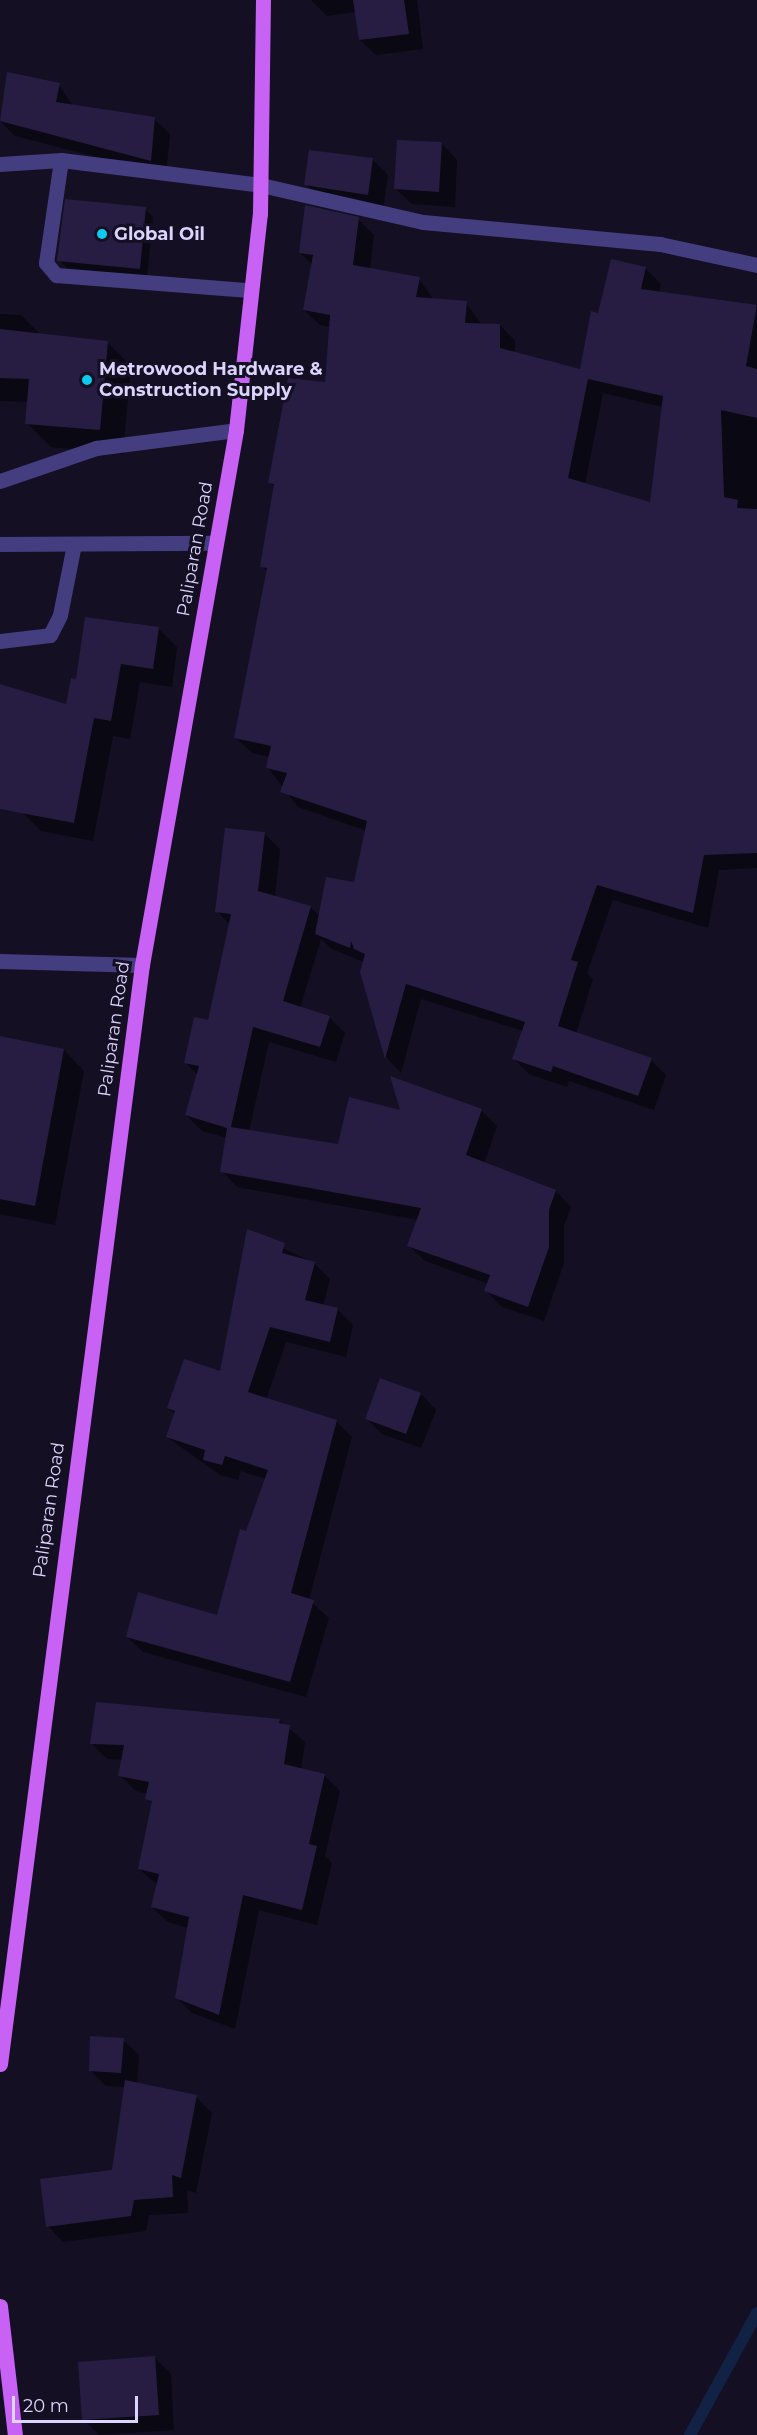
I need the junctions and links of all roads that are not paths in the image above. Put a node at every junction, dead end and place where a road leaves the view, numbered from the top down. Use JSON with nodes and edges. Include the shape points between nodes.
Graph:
{"nodes":[{"id":1,"x":263,"y":0,"type":"edge"},
{"id":2,"x":61,"y":160,"type":"junction"},
{"id":3,"x":0,"y":164,"type":"edge"},
{"id":4,"x":261,"y":185,"type":"junction"},
{"id":5,"x":757,"y":265,"type":"edge"},
{"id":6,"x":248,"y":290,"type":"junction"},
{"id":7,"x":236,"y":430,"type":"junction"},
{"id":8,"x":0,"y":481,"type":"edge"},
{"id":9,"x":216,"y":543,"type":"junction"},
{"id":10,"x":0,"y":544,"type":"edge"},
{"id":11,"x":75,"y":544,"type":"junction"},
{"id":12,"x":0,"y":641,"type":"edge"},
{"id":13,"x":0,"y":961,"type":"edge"},
{"id":14,"x":142,"y":965,"type":"junction"},
{"id":15,"x":0,"y":2064,"type":"edge"},
{"id":16,"x":0,"y":2306,"type":"edge"},
{"id":17,"x":15,"y":2435,"type":"edge"}],
"edges":[{"from":1,"to":4,"type":"main road","name":"Paliparan Road"},
{"from":2,"to":3,"type":"street"},
{"from":2,"to":4,"type":"street"},
{"from":2,"to":6,"type":"street","via":[[46,263],[56,275]]},
{"from":4,"to":5,"type":"street","via":[[423,222],[660,244]]},
{"from":4,"to":6,"type":"main road","name":"Paliparan Road"},
{"from":6,"to":7,"type":"main road","name":"Paliparan Road"},
{"from":7,"to":8,"type":"street","via":[[96,448]]},
{"from":7,"to":9,"type":"main road","name":"Paliparan Road"},
{"from":9,"to":11,"type":"street"},
{"from":9,"to":14,"type":"main road","name":"Paliparan Road"},
{"from":10,"to":11,"type":"street"},
{"from":11,"to":12,"type":"street","via":[[60,615],[50,635]]},
{"from":13,"to":14,"type":"street"},
{"from":14,"to":15,"type":"main road","name":"Paliparan Road"},
{"from":16,"to":17,"type":"main road"}]}
